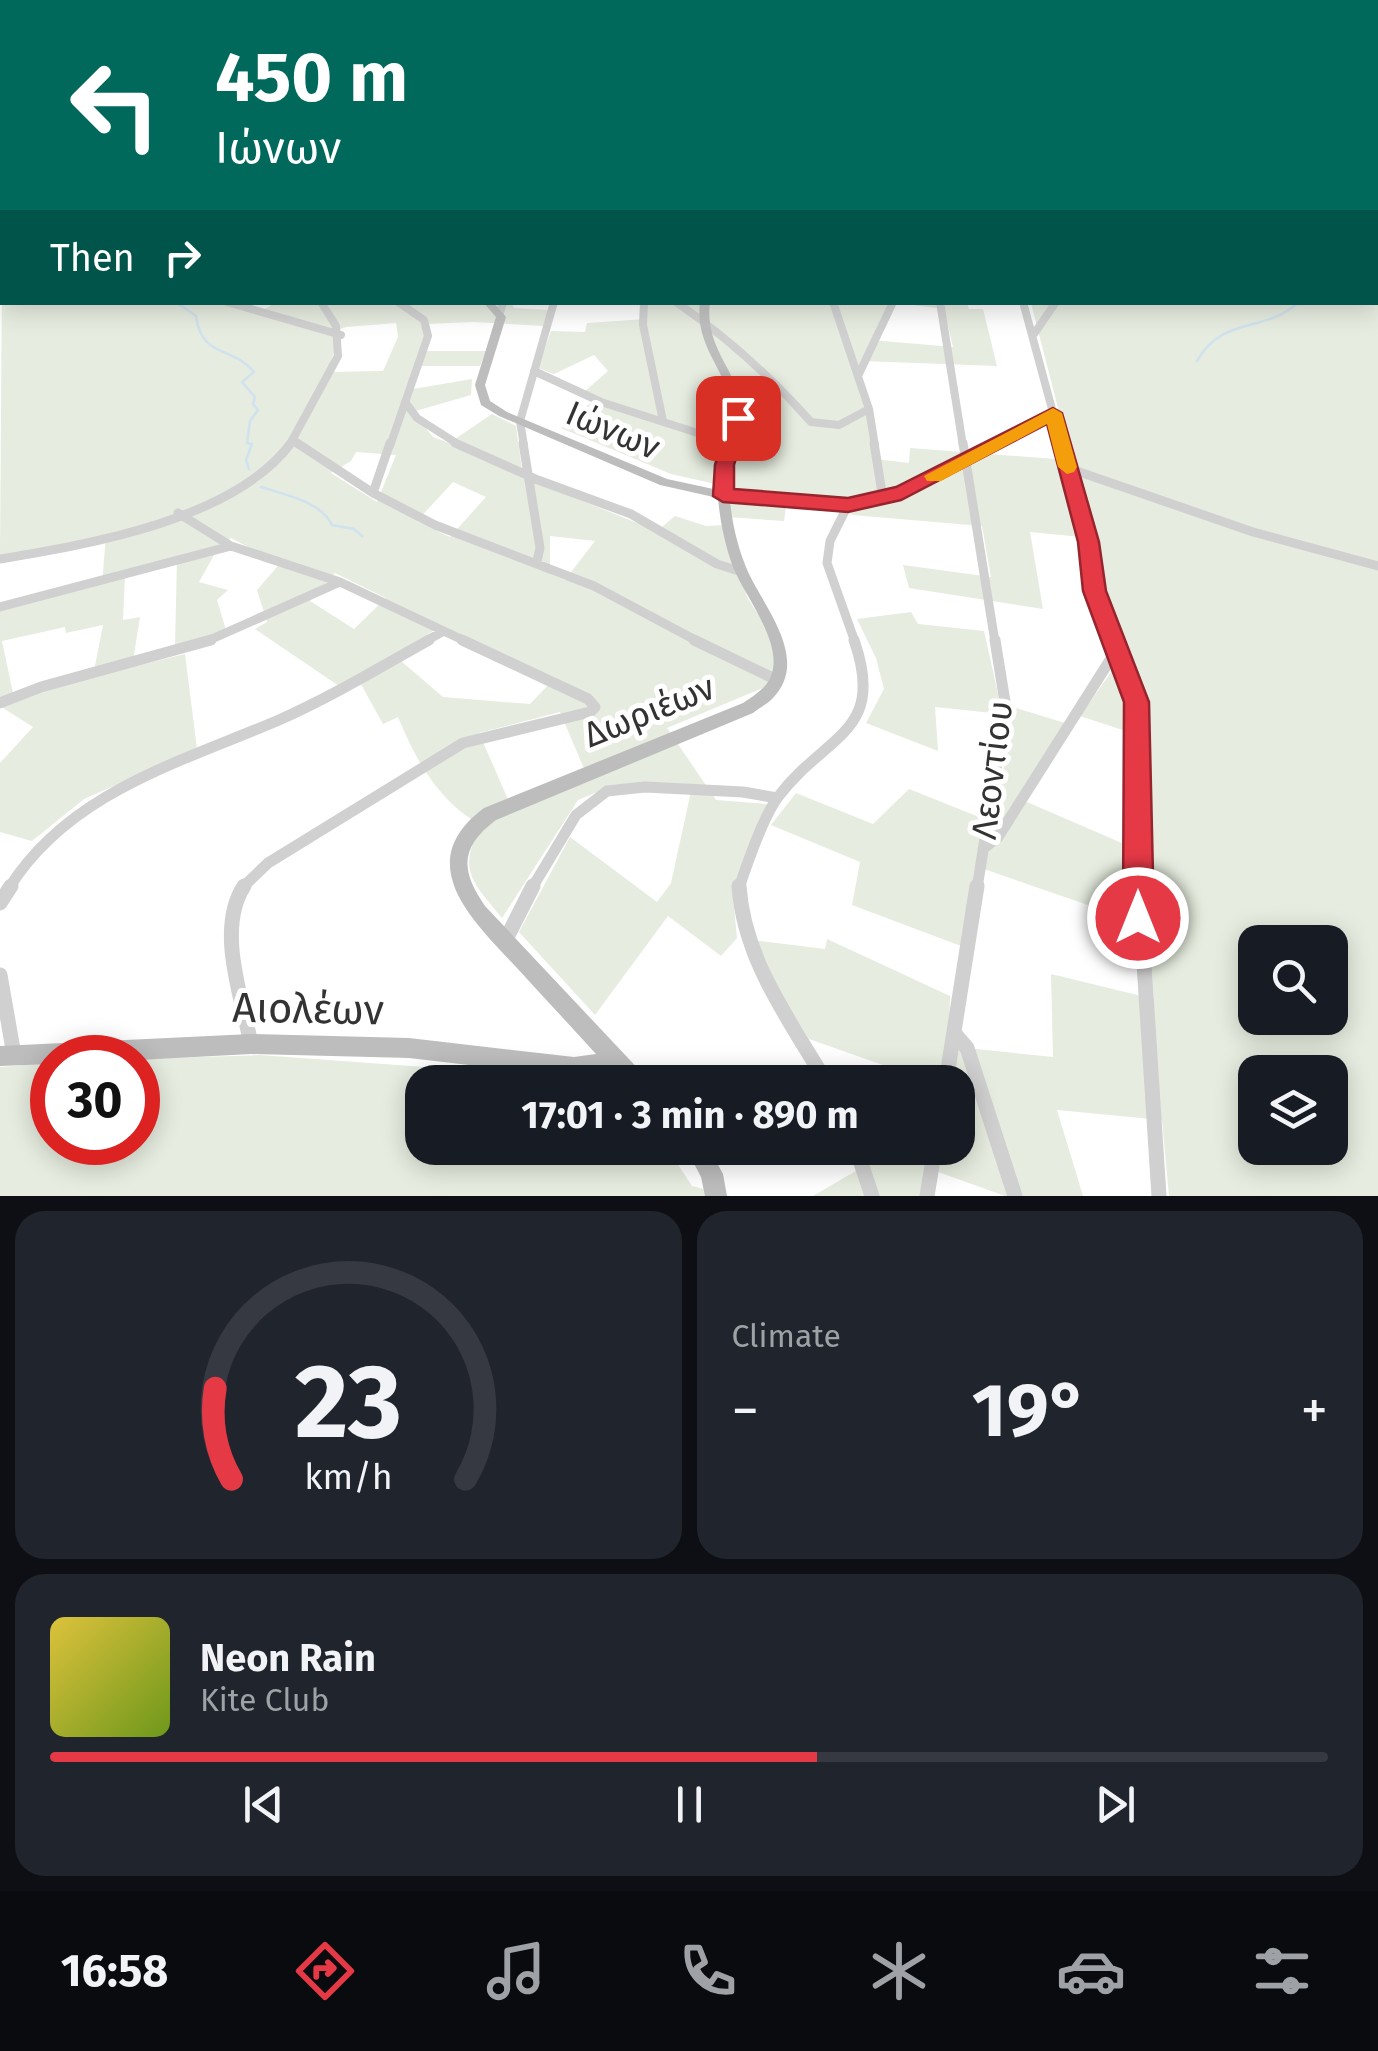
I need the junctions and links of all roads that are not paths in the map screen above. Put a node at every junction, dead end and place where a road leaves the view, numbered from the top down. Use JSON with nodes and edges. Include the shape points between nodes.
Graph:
{"nodes":[{"id":1,"x":237,"y":305,"type":"edge"},
{"id":2,"x":323,"y":305,"type":"edge"},
{"id":3,"x":403,"y":305,"type":"edge"},
{"id":4,"x":553,"y":305,"type":"edge"},
{"id":5,"x":644,"y":305,"type":"edge"},
{"id":6,"x":834,"y":305,"type":"edge"},
{"id":7,"x":893,"y":305,"type":"edge"},
{"id":8,"x":941,"y":305,"type":"edge"},
{"id":9,"x":1024,"y":305,"type":"edge"},
{"id":10,"x":1054,"y":305,"type":"edge"},
{"id":11,"x":502,"y":308,"type":"edge"},
{"id":12,"x":702,"y":311,"type":"edge"},
{"id":13,"x":1034,"y":334,"type":"junction"},
{"id":14,"x":341,"y":335,"type":"junction"},
{"id":15,"x":534,"y":371,"type":"junction"},
{"id":16,"x":858,"y":376,"type":"junction"},
{"id":17,"x":405,"y":402,"type":"junction"},
{"id":18,"x":869,"y":408,"type":"junction"},
{"id":19,"x":1053,"y":413,"type":"junction"},
{"id":20,"x":520,"y":421,"type":"junction"},
{"id":21,"x":663,"y":421,"type":"junction"},
{"id":22,"x":292,"y":440,"type":"junction"},
{"id":23,"x":732,"y":444,"type":"junction"},
{"id":24,"x":968,"y":458,"type":"junction"},
{"id":25,"x":1068,"y":468,"type":"junction"},
{"id":26,"x":528,"y":476,"type":"junction"},
{"id":27,"x":373,"y":493,"type":"junction"},
{"id":28,"x":723,"y":496,"type":"junction"},
{"id":29,"x":883,"y":499,"type":"junction"},
{"id":30,"x":848,"y":505,"type":"junction"},
{"id":31,"x":178,"y":513,"type":"junction"},
{"id":32,"x":231,"y":546,"type":"junction"},
{"id":33,"x":0,"y":559,"type":"edge"},
{"id":34,"x":537,"y":561,"type":"junction"},
{"id":35,"x":1378,"y":566,"type":"edge"},
{"id":36,"x":742,"y":572,"type":"junction"},
{"id":37,"x":340,"y":582,"type":"junction"},
{"id":38,"x":0,"y":607,"type":"edge"},
{"id":39,"x":442,"y":632,"type":"junction"},
{"id":40,"x":1117,"y":649,"type":"junction"},
{"id":41,"x":777,"y":680,"type":"junction"},
{"id":42,"x":0,"y":703,"type":"edge"},
{"id":43,"x":777,"y":798,"type":"junction"},
{"id":44,"x":982,"y":849,"type":"junction"},
{"id":45,"x":0,"y":904,"type":"edge"},
{"id":46,"x":504,"y":943,"type":"junction"},
{"id":47,"x":0,"y":974,"type":"edge"},
{"id":48,"x":954,"y":1033,"type":"junction"},
{"id":49,"x":251,"y":1044,"type":"junction"},
{"id":50,"x":7,"y":1056,"type":"edge"},
{"id":51,"x":612,"y":1056,"type":"junction"},
{"id":52,"x":621,"y":1065,"type":"edge"},
{"id":53,"x":816,"y":1065,"type":"edge"},
{"id":54,"x":949,"y":1065,"type":"edge"},
{"id":55,"x":707,"y":1165,"type":"edge"},
{"id":56,"x":862,"y":1165,"type":"edge"},
{"id":57,"x":933,"y":1165,"type":"edge"},
{"id":58,"x":716,"y":1196,"type":"edge"},
{"id":59,"x":872,"y":1196,"type":"edge"},
{"id":60,"x":928,"y":1196,"type":"edge"},
{"id":61,"x":1015,"y":1196,"type":"edge"},
{"id":62,"x":1159,"y":1196,"type":"edge"}],
"edges":[{"from":1,"to":14,"type":"street"},
{"from":2,"to":14,"type":"street"},
{"from":3,"to":17,"type":"street","via":[[421,317],[428,332]]},
{"from":4,"to":15,"type":"street"},
{"from":5,"to":21,"type":"street"},
{"from":6,"to":16,"type":"street"},
{"from":7,"to":16,"type":"street"},
{"from":8,"to":24,"type":"street","name":"Λεοντίου"},
{"from":9,"to":13,"type":"street"},
{"from":10,"to":13,"type":"street"},
{"from":11,"to":20,"type":"street","name":"Ιώνων","via":[[480,395]]},
{"from":12,"to":18,"type":"street","via":[[811,422],[838,425]]},
{"from":12,"to":23,"type":"street","via":[[737,406]]},
{"from":13,"to":19,"type":"street"},
{"from":14,"to":22,"type":"street","via":[[334,367]]},
{"from":15,"to":20,"type":"street"},
{"from":15,"to":21,"type":"street"},
{"from":16,"to":18,"type":"street"},
{"from":17,"to":26,"type":"street","via":[[438,435]]},
{"from":17,"to":27,"type":"street"},
{"from":18,"to":29,"type":"street"},
{"from":19,"to":24,"type":"street","name":"Ιώνων"},
{"from":19,"to":25,"type":"street"},
{"from":20,"to":26,"type":"street"},
{"from":20,"to":28,"type":"street","name":"Ιώνων","via":[[664,482]]},
{"from":21,"to":23,"type":"street"},
{"from":22,"to":27,"type":"street"},
{"from":22,"to":31,"type":"street","via":[[255,478]]},
{"from":23,"to":28,"type":"street"},
{"from":24,"to":29,"type":"street","name":"Ιώνων"},
{"from":24,"to":44,"type":"street","name":"Λεοντίου","via":[[1006,708]]},
{"from":25,"to":35,"type":"street"},
{"from":25,"to":40,"type":"street","via":[[1089,542],[1094,591]]},
{"from":26,"to":34,"type":"street"},
{"from":26,"to":36,"type":"street","via":[[616,507]]},
{"from":27,"to":34,"type":"street","via":[[452,533]]},
{"from":28,"to":30,"type":"street","name":"Ιώνων"},
{"from":28,"to":36,"type":"street"},
{"from":29,"to":30,"type":"street","name":"Ιώνων"},
{"from":30,"to":43,"type":"street","via":[[830,541],[827,569],[862,663],[866,695],[854,718]]},
{"from":31,"to":32,"type":"street"},
{"from":31,"to":33,"type":"street","via":[[91,541]]},
{"from":32,"to":37,"type":"street"},
{"from":32,"to":38,"type":"street"},
{"from":34,"to":41,"type":"street"},
{"from":36,"to":41,"type":"street","via":[[780,646]]},
{"from":37,"to":39,"type":"street"},
{"from":37,"to":42,"type":"street","via":[[218,637]]},
{"from":39,"to":45,"type":"street","via":[[310,705],[90,804],[28,858]]},
{"from":39,"to":49,"type":"street","via":[[595,707],[462,743],[247,881],[232,923]]},
{"from":40,"to":44,"type":"street","via":[[998,837]]},
{"from":40,"to":62,"type":"street","via":[[1137,702],[1138,918]]},
{"from":41,"to":46,"type":"street","name":"Δωριέων","via":[[748,708],[477,824],[461,848],[457,875],[470,903]]},
{"from":43,"to":46,"type":"street","via":[[648,788],[597,795],[571,822]]},
{"from":43,"to":53,"type":"street","via":[[739,887],[746,938]]},
{"from":44,"to":48,"type":"street","name":"Λεοντίου"},
{"from":46,"to":51,"type":"street","name":"Δωριέων"},
{"from":47,"to":50,"type":"street"},
{"from":48,"to":54,"type":"street","name":"Λεοντίου"},
{"from":48,"to":61,"type":"street","via":[[967,1048]]},
{"from":49,"to":50,"type":"street","name":"Αιολέων"},
{"from":49,"to":51,"type":"street","name":"Αιολέων","via":[[409,1048],[574,1067]]},
{"from":51,"to":52,"type":"street","name":"Δωριέων"},
{"from":55,"to":58,"type":"street"},
{"from":56,"to":59,"type":"street"},
{"from":57,"to":60,"type":"street"}]}
